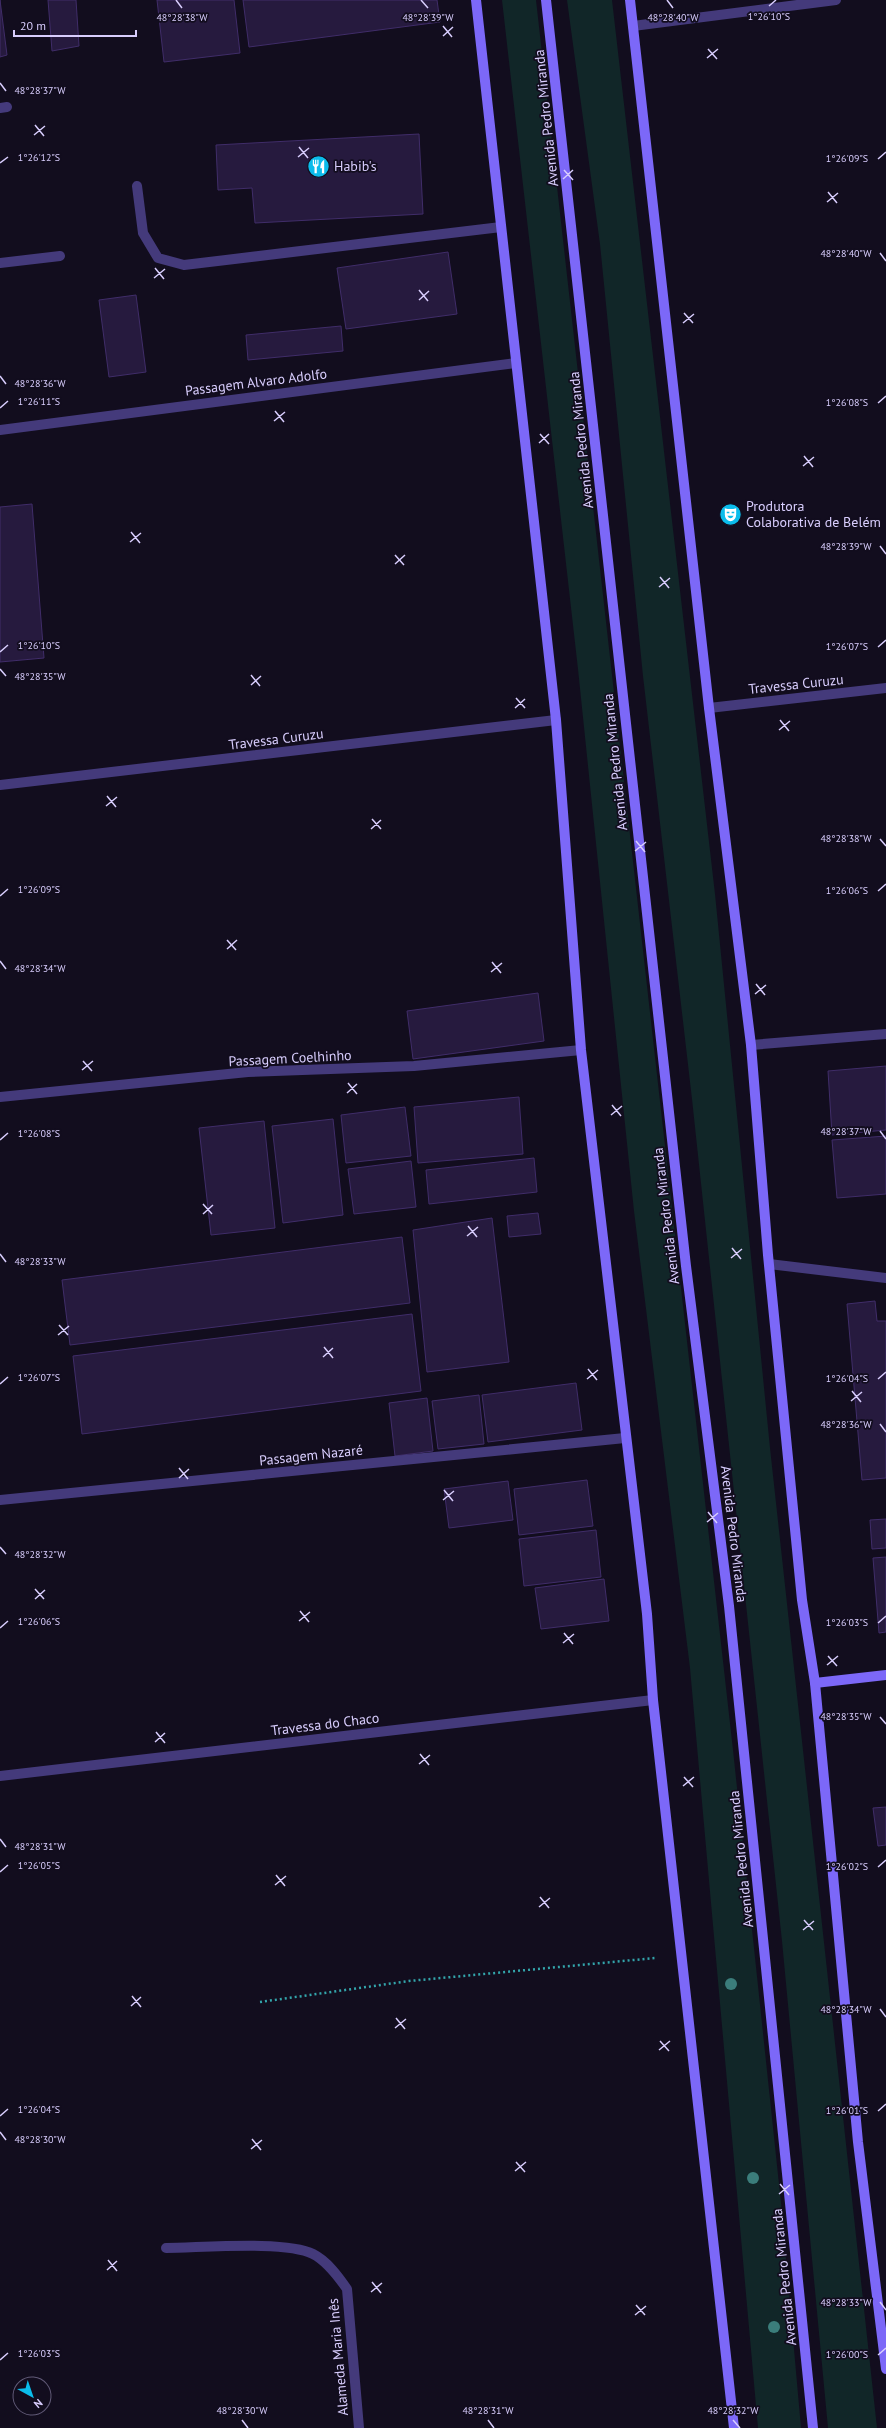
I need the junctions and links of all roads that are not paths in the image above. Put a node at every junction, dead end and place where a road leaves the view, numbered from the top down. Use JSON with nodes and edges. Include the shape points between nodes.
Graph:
{"nodes":[{"id":1,"x":476,"y":0,"type":"edge"},
{"id":2,"x":546,"y":0,"type":"edge"},
{"id":3,"x":630,"y":0,"type":"edge"},
{"id":4,"x":836,"y":0,"type":"edge"},
{"id":5,"x":633,"y":26,"type":"junction"},
{"id":6,"x":137,"y":186,"type":"dead end"},
{"id":7,"x":501,"y":227,"type":"junction"},
{"id":8,"x":60,"y":256,"type":"dead end"},
{"id":9,"x":0,"y":263,"type":"edge"},
{"id":10,"x":516,"y":363,"type":"junction"},
{"id":11,"x":0,"y":430,"type":"edge"},
{"id":12,"x":886,"y":688,"type":"edge"},
{"id":13,"x":709,"y":708,"type":"junction"},
{"id":14,"x":556,"y":720,"type":"junction"},
{"id":15,"x":0,"y":786,"type":"edge"},
{"id":16,"x":886,"y":1034,"type":"edge"},
{"id":17,"x":751,"y":1045,"type":"junction"},
{"id":18,"x":581,"y":1050,"type":"junction"},
{"id":19,"x":0,"y":1097,"type":"edge"},
{"id":20,"x":769,"y":1264,"type":"junction"},
{"id":21,"x":886,"y":1278,"type":"edge"},
{"id":22,"x":625,"y":1438,"type":"junction"},
{"id":23,"x":0,"y":1500,"type":"edge"},
{"id":24,"x":886,"y":1676,"type":"edge"},
{"id":25,"x":815,"y":1683,"type":"junction"},
{"id":26,"x":653,"y":1700,"type":"junction"},
{"id":27,"x":0,"y":1776,"type":"edge"},
{"id":28,"x":166,"y":2248,"type":"dead end"},
{"id":29,"x":886,"y":2368,"type":"edge"},
{"id":30,"x":359,"y":2428,"type":"edge"},
{"id":31,"x":734,"y":2428,"type":"edge"},
{"id":32,"x":813,"y":2428,"type":"edge"}],
"edges":[{"from":1,"to":7,"type":"main road"},
{"from":2,"to":32,"type":"main road","name":"Avenida Pedro Miranda","via":[[684,1250],[729,1606]]},
{"from":3,"to":5,"type":"main road"},
{"from":4,"to":5,"type":"street"},
{"from":5,"to":13,"type":"main road"},
{"from":6,"to":7,"type":"street","via":[[143,233],[158,258],[184,265]]},
{"from":7,"to":10,"type":"main road"},
{"from":8,"to":9,"type":"street"},
{"from":10,"to":11,"type":"street","name":"Passagem Alvaro Adolfo"},
{"from":10,"to":14,"type":"main road"},
{"from":12,"to":13,"type":"street","name":"Travessa Curuzu"},
{"from":13,"to":17,"type":"main road"},
{"from":14,"to":15,"type":"street","name":"Travessa Curuzu"},
{"from":14,"to":18,"type":"main road"},
{"from":16,"to":17,"type":"street"},
{"from":17,"to":20,"type":"main road"},
{"from":18,"to":19,"type":"street","name":"Passagem Coelhinho","via":[[414,1066],[248,1072]]},
{"from":18,"to":22,"type":"main road"},
{"from":20,"to":21,"type":"street"},
{"from":20,"to":25,"type":"main road","via":[[802,1600]]},
{"from":22,"to":23,"type":"street","name":"Passagem Nazaré"},
{"from":22,"to":26,"type":"main road","via":[[647,1614]]},
{"from":24,"to":25,"type":"main road"},
{"from":25,"to":29,"type":"main road","via":[[858,2142]]},
{"from":26,"to":27,"type":"street","name":"Travessa do Chaco"},
{"from":26,"to":31,"type":"main road"},
{"from":28,"to":30,"type":"street","name":"Alameda Maria Inês","via":[[289,2247],[313,2254],[334,2271],[347,2289]]}]}
